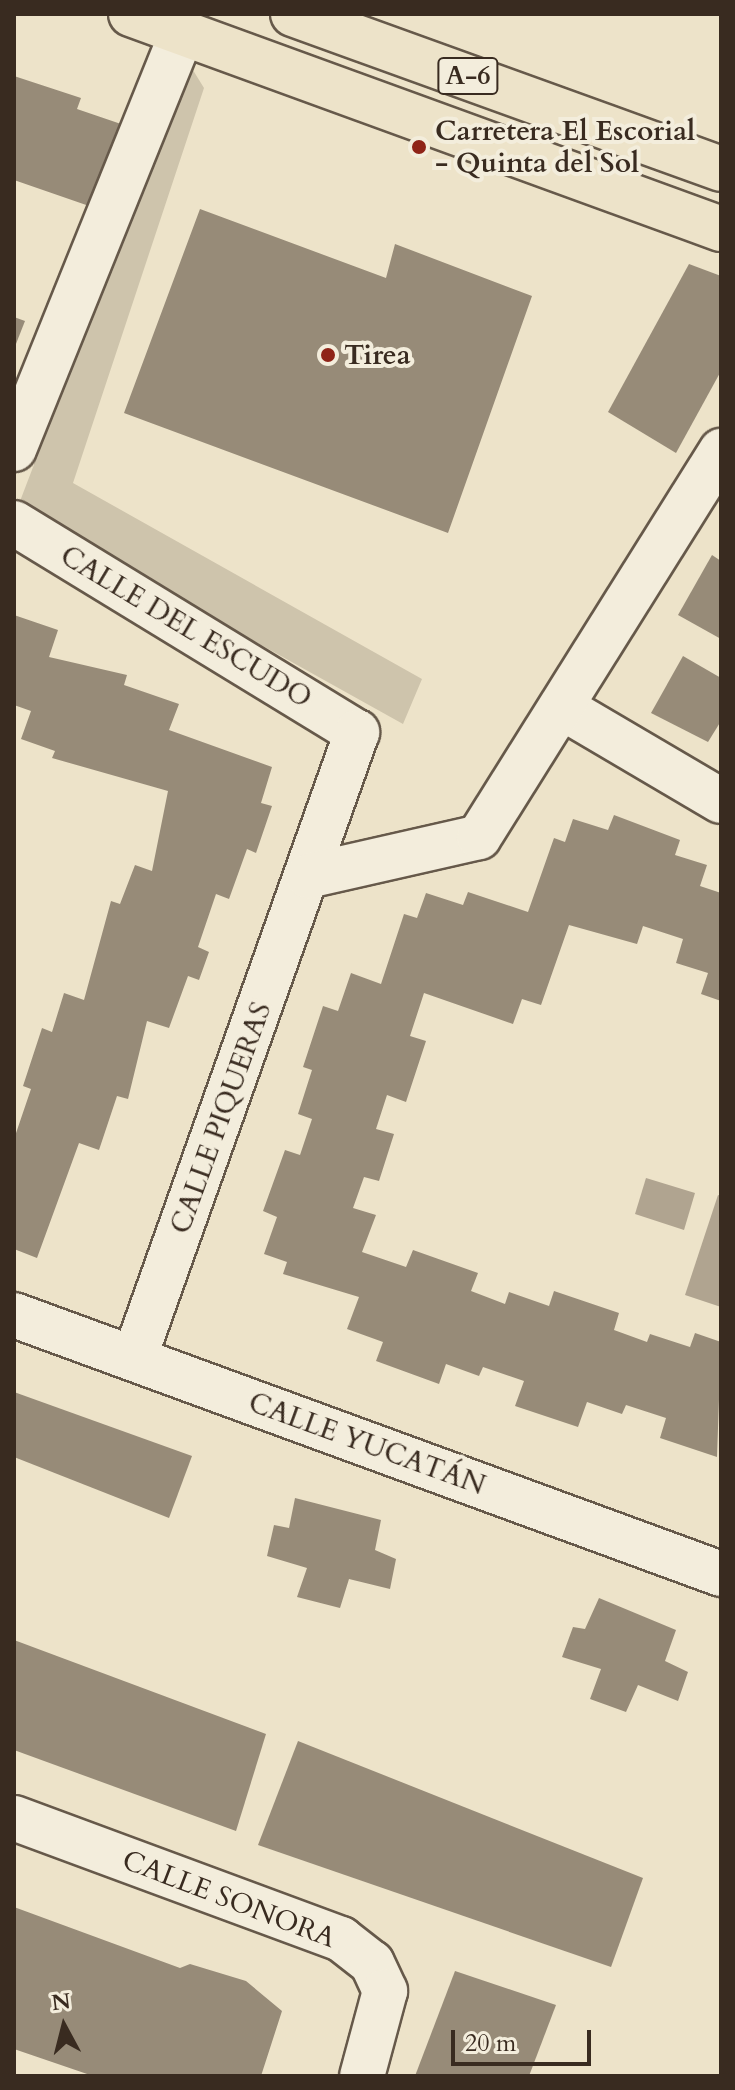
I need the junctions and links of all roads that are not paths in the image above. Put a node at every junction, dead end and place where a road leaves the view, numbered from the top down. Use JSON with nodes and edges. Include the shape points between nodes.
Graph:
{"nodes":[{"id":1,"x":131,"y":14,"type":"edge"},
{"id":2,"x":293,"y":14,"type":"edge"},
{"id":3,"x":182,"y":33,"type":"junction"},
{"id":4,"x":643,"y":138,"type":"junction"},
{"id":5,"x":721,"y":157,"type":"edge"},
{"id":6,"x":545,"y":163,"type":"junction"},
{"id":7,"x":721,"y":169,"type":"edge"},
{"id":8,"x":721,"y":202,"type":"edge"},
{"id":9,"x":721,"y":229,"type":"edge"},
{"id":10,"x":14,"y":449,"type":"edge"},
{"id":11,"x":714,"y":479,"type":"edge"},
{"id":12,"x":14,"y":523,"type":"edge"},
{"id":13,"x":563,"y":708,"type":"junction"},
{"id":14,"x":357,"y":732,"type":"joint"},
{"id":15,"x":721,"y":801,"type":"edge"},
{"id":16,"x":308,"y":876,"type":"junction"},
{"id":17,"x":14,"y":1315,"type":"edge"},
{"id":18,"x":134,"y":1359,"type":"junction"},
{"id":19,"x":721,"y":1574,"type":"edge"},
{"id":20,"x":14,"y":1818,"type":"edge"},
{"id":21,"x":362,"y":2076,"type":"edge"}],
"edges":[{"from":1,"to":3,"type":"highway"},
{"from":2,"to":4,"type":"highway","number":"A-6"},
{"from":3,"to":6,"type":"highway"},
{"from":3,"to":10,"type":"street"},
{"from":4,"to":5,"type":"street"},
{"from":4,"to":7,"type":"highway","number":"A-6"},
{"from":6,"to":8,"type":"highway"},
{"from":6,"to":9,"type":"highway"},
{"from":11,"to":13,"type":"street"},
{"from":12,"to":14,"type":"street","name":"CALLE DEL ESCUDO"},
{"from":13,"to":15,"type":"street"},
{"from":13,"to":16,"type":"street","via":[[479,837]]},
{"from":14,"to":16,"type":"street","name":"CALLE PIQUERAS"},
{"from":16,"to":18,"type":"street","name":"CALLE PIQUERAS"},
{"from":17,"to":18,"type":"street","name":"CALLE YUCATÁN"},
{"from":18,"to":19,"type":"street","name":"CALLE YUCATÁN"},
{"from":20,"to":21,"type":"street","name":"CALLE SONORA","via":[[341,1939],[372,1963],[385,1991]]}]}
